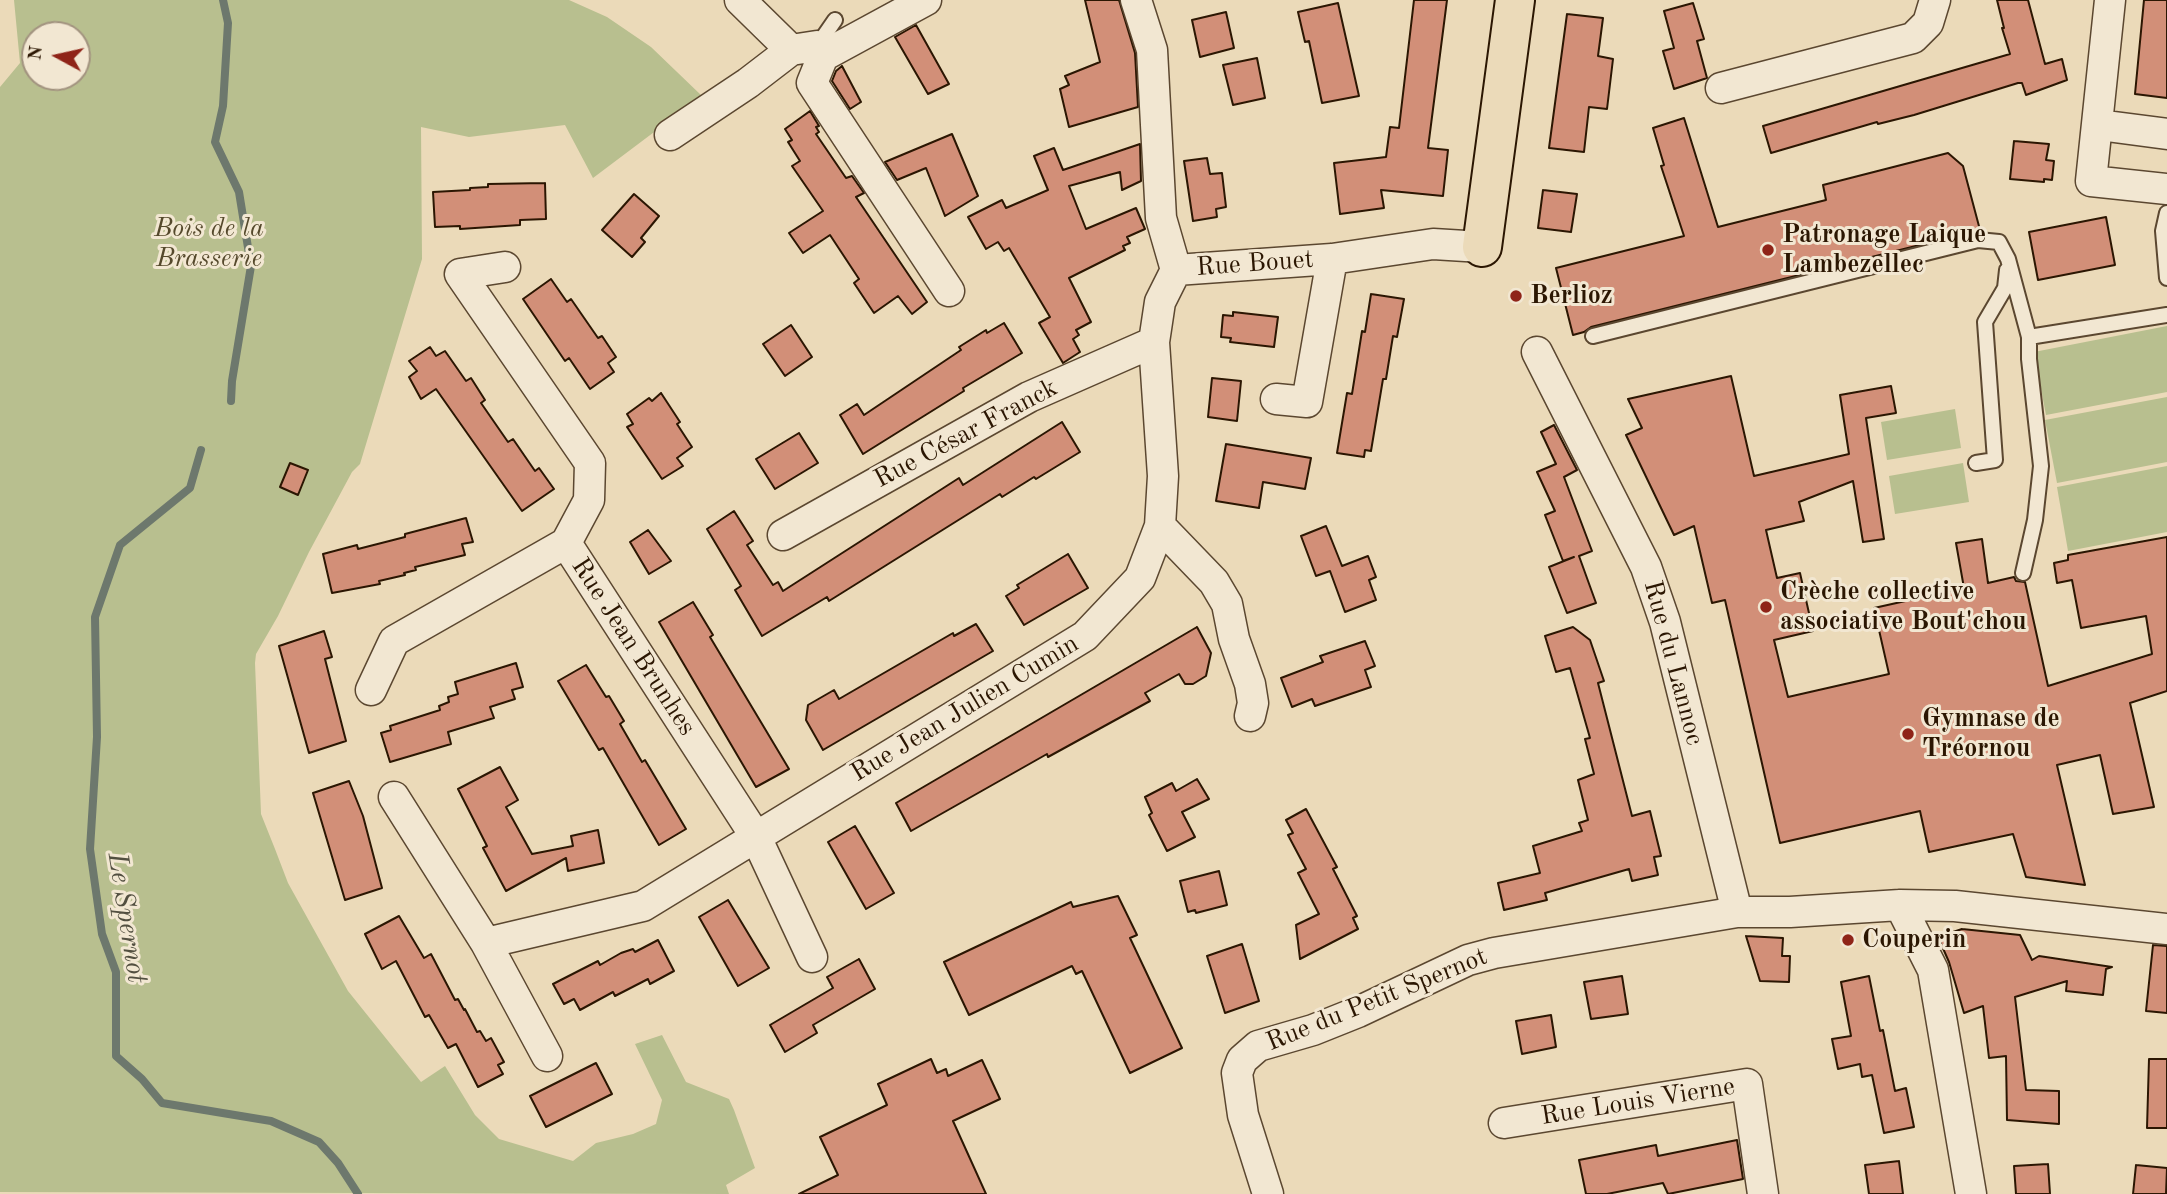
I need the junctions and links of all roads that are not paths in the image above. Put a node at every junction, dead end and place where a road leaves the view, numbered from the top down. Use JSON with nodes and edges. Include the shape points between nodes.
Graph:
{"nodes":[{"id":1,"x":740,"y":0,"type":"edge"},
{"id":2,"x":926,"y":0,"type":"edge"},
{"id":3,"x":1136,"y":0,"type":"edge"},
{"id":4,"x":1516,"y":0,"type":"edge"},
{"id":5,"x":1935,"y":0,"type":"edge"},
{"id":6,"x":2110,"y":0,"type":"edge"},
{"id":7,"x":835,"y":20,"type":"dead end"},
{"id":8,"x":814,"y":49,"type":"junction"},
{"id":9,"x":1721,"y":88,"type":"dead end"},
{"id":10,"x":2099,"y":125,"type":"junction"},
{"id":11,"x":2167,"y":134,"type":"edge"},
{"id":12,"x":670,"y":135,"type":"dead end"},
{"id":13,"x":2167,"y":189,"type":"edge"},
{"id":14,"x":2167,"y":212,"type":"edge"},
{"id":15,"x":1482,"y":247,"type":"joint"},
{"id":16,"x":2008,"y":258,"type":"junction"},
{"id":17,"x":1332,"y":259,"type":"junction"},
{"id":18,"x":505,"y":267,"type":"dead end"},
{"id":19,"x":1176,"y":270,"type":"junction"},
{"id":20,"x":2167,"y":278,"type":"edge"},
{"id":21,"x":948,"y":291,"type":"dead end"},
{"id":22,"x":2167,"y":315,"type":"edge"},
{"id":23,"x":1592,"y":336,"type":"dead end"},
{"id":24,"x":2029,"y":337,"type":"junction"},
{"id":25,"x":1154,"y":342,"type":"junction"},
{"id":26,"x":1537,"y":352,"type":"dead end"},
{"id":27,"x":1276,"y":399,"type":"dead end"},
{"id":28,"x":1976,"y":463,"type":"dead end"},
{"id":29,"x":1160,"y":526,"type":"junction"},
{"id":30,"x":783,"y":535,"type":"dead end"},
{"id":31,"x":566,"y":543,"type":"junction"},
{"id":32,"x":2023,"y":573,"type":"dead end"},
{"id":33,"x":371,"y":690,"type":"dead end"},
{"id":34,"x":1250,"y":716,"type":"dead end"},
{"id":35,"x":394,"y":797,"type":"dead end"},
{"id":36,"x":756,"y":836,"type":"junction"},
{"id":37,"x":1900,"y":905,"type":"junction"},
{"id":38,"x":1737,"y":912,"type":"junction"},
{"id":39,"x":2167,"y":929,"type":"edge"},
{"id":40,"x":486,"y":943,"type":"junction"},
{"id":41,"x":812,"y":957,"type":"dead end"},
{"id":42,"x":547,"y":1056,"type":"dead end"},
{"id":43,"x":1504,"y":1123,"type":"dead end"},
{"id":44,"x":1268,"y":1194,"type":"edge"},
{"id":45,"x":1763,"y":1194,"type":"edge"},
{"id":46,"x":1971,"y":1194,"type":"edge"}],
"edges":[{"from":1,"to":8,"type":"street"},
{"from":2,"to":8,"type":"street"},
{"from":3,"to":19,"type":"street","name":"Rue Bouet","via":[[1152,50],[1161,218]]},
{"from":4,"to":15,"type":"main road"},
{"from":5,"to":9,"type":"street","via":[[1928,23],[1913,38]]},
{"from":6,"to":10,"type":"street"},
{"from":7,"to":8,"type":"lane"},
{"from":8,"to":12,"type":"street","via":[[748,83]]},
{"from":8,"to":21,"type":"street","via":[[823,56],[812,83]]},
{"from":10,"to":11,"type":"street"},
{"from":10,"to":13,"type":"street","via":[[2091,181]]},
{"from":14,"to":20,"type":"lane","via":[[2163,231]]},
{"from":15,"to":17,"type":"street","name":"Rue Bouet","via":[[1433,244]]},
{"from":16,"to":23,"type":"lane","via":[[1999,242],[1978,240]]},
{"from":16,"to":24,"type":"lane"},
{"from":16,"to":28,"type":"lane","via":[[2006,288],[1985,322],[1995,460]]},
{"from":17,"to":19,"type":"street","name":"Rue Bouet"},
{"from":17,"to":27,"type":"street","via":[[1307,402]]},
{"from":18,"to":31,"type":"street","name":"Rue Jean Brunhes","via":[[460,274],[590,463],[589,500]]},
{"from":19,"to":25,"type":"street","name":"Rue Jean Julien Cumin","via":[[1160,302]]},
{"from":22,"to":24,"type":"lane"},
{"from":24,"to":32,"type":"lane","via":[[2041,466]]},
{"from":25,"to":29,"type":"street","name":"Rue Jean Julien Cumin","via":[[1163,476]]},
{"from":25,"to":30,"type":"street","name":"Rue César Franck","via":[[1029,397]]},
{"from":26,"to":38,"type":"street","name":"Rue du Lannoc","via":[[1646,567],[1665,622]]},
{"from":29,"to":34,"type":"street","via":[[1214,582],[1227,604],[1250,684]]},
{"from":29,"to":36,"type":"street","name":"Rue Jean Julien Cumin","via":[[1140,579],[1085,636]]},
{"from":31,"to":33,"type":"street","via":[[394,641]]},
{"from":31,"to":36,"type":"street","name":"Rue Jean Brunhes"},
{"from":35,"to":40,"type":"street"},
{"from":36,"to":40,"type":"street","name":"Rue Jean Julien Cumin","via":[[643,906]]},
{"from":36,"to":41,"type":"street","name":"Rue Jean Brunhes"},
{"from":37,"to":38,"type":"street"},
{"from":37,"to":39,"type":"street","via":[[1955,906]]},
{"from":37,"to":46,"type":"street","via":[[1933,970]]},
{"from":38,"to":44,"type":"street","name":"Rue du Petit Spernot","via":[[1468,960],[1358,1012],[1258,1046],[1242,1060],[1237,1073],[1243,1115]]},
{"from":40,"to":42,"type":"street"},
{"from":43,"to":45,"type":"street","name":"Rue Louis Vierne","via":[[1747,1084]]}]}
